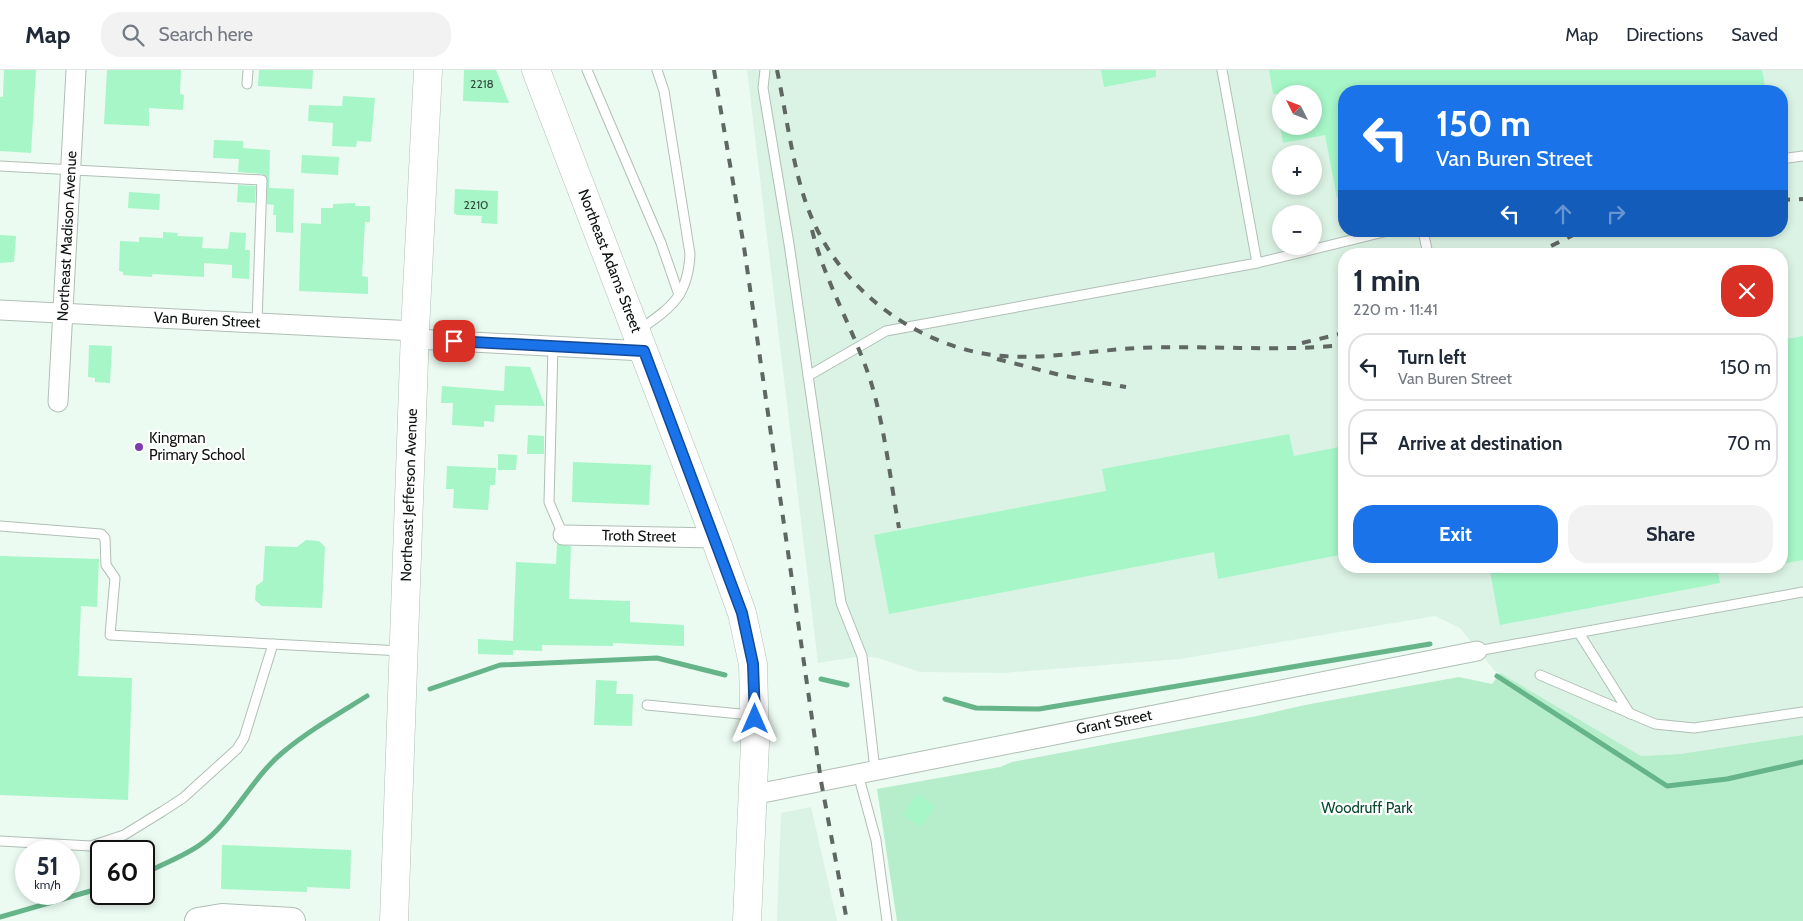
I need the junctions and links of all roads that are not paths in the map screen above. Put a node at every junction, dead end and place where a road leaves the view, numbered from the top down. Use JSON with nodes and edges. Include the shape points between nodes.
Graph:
{"nodes":[{"id":1,"x":76,"y":70,"type":"edge"},
{"id":2,"x":248,"y":70,"type":"edge"},
{"id":3,"x":429,"y":70,"type":"edge"},
{"id":4,"x":529,"y":70,"type":"edge"},
{"id":5,"x":536,"y":70,"type":"edge"},
{"id":6,"x":587,"y":70,"type":"edge"},
{"id":7,"x":657,"y":70,"type":"edge"},
{"id":8,"x":765,"y":70,"type":"edge"},
{"id":9,"x":1222,"y":70,"type":"edge"},
{"id":10,"x":247,"y":84,"type":"dead end"},
{"id":11,"x":564,"y":142,"type":"junction"},
{"id":12,"x":1803,"y":156,"type":"edge"},
{"id":13,"x":1788,"y":158,"type":"edge"},
{"id":14,"x":0,"y":166,"type":"edge"},
{"id":15,"x":71,"y":170,"type":"junction"},
{"id":16,"x":1363,"y":237,"type":"edge"},
{"id":17,"x":1257,"y":263,"type":"junction"},
{"id":18,"x":679,"y":295,"type":"junction"},
{"id":19,"x":0,"y":310,"type":"edge"},
{"id":20,"x":64,"y":312,"type":"junction"},
{"id":21,"x":257,"y":322,"type":"junction"},
{"id":22,"x":415,"y":335,"type":"junction"},
{"id":23,"x":640,"y":341,"type":"junction"},
{"id":24,"x":553,"y":346,"type":"junction"},
{"id":25,"x":808,"y":376,"type":"junction"},
{"id":26,"x":58,"y":402,"type":"dead end"},
{"id":27,"x":0,"y":526,"type":"edge"},
{"id":28,"x":563,"y":535,"type":"joint"},
{"id":29,"x":715,"y":538,"type":"junction"},
{"id":30,"x":1803,"y":592,"type":"edge"},
{"id":31,"x":1580,"y":633,"type":"junction"},
{"id":32,"x":273,"y":644,"type":"junction"},
{"id":33,"x":404,"y":651,"type":"junction"},
{"id":34,"x":1477,"y":651,"type":"joint"},
{"id":35,"x":1540,"y":675,"type":"dead end"},
{"id":36,"x":647,"y":705,"type":"dead end"},
{"id":37,"x":1803,"y":712,"type":"edge"},
{"id":38,"x":1630,"y":714,"type":"junction"},
{"id":39,"x":755,"y":716,"type":"junction"},
{"id":40,"x":866,"y":772,"type":"junction"},
{"id":41,"x":752,"y":795,"type":"junction"},
{"id":42,"x":0,"y":840,"type":"edge"},
{"id":43,"x":207,"y":920,"type":"edge"},
{"id":44,"x":292,"y":921,"type":"edge"},
{"id":45,"x":394,"y":921,"type":"edge"},
{"id":46,"x":746,"y":921,"type":"edge"},
{"id":47,"x":887,"y":921,"type":"edge"}],
"edges":[{"from":1,"to":15,"type":"street","name":"Northeast Madison Avenue"},
{"from":2,"to":10,"type":"lane"},
{"from":3,"to":22,"type":"main road","name":"Northeast Jefferson Avenue"},
{"from":4,"to":11,"type":"main road"},
{"from":5,"to":11,"type":"main road","name":"Northeast Adams Street"},
{"from":6,"to":18,"type":"lane","via":[[661,243]]},
{"from":7,"to":18,"type":"lane","via":[[664,91],[690,254],[689,276]]},
{"from":8,"to":25,"type":"lane","via":[[763,88]]},
{"from":9,"to":17,"type":"lane"},
{"from":11,"to":23,"type":"main road","name":"Northeast Adams Street"},
{"from":12,"to":13,"type":"lane"},
{"from":14,"to":15,"type":"lane"},
{"from":15,"to":20,"type":"street","name":"Northeast Madison Avenue"},
{"from":15,"to":21,"type":"lane","via":[[262,180]]},
{"from":16,"to":17,"type":"lane"},
{"from":17,"to":25,"type":"lane","via":[[886,331]]},
{"from":18,"to":23,"type":"lane"},
{"from":19,"to":20,"type":"street","name":"Van Buren Street"},
{"from":20,"to":21,"type":"street","name":"Van Buren Street"},
{"from":20,"to":26,"type":"street","name":"Northeast Madison Avenue"},
{"from":21,"to":22,"type":"street","name":"Van Buren Street"},
{"from":22,"to":24,"type":"street","name":"Van Buren Street"},
{"from":22,"to":33,"type":"main road","name":"Northeast Jefferson Avenue"},
{"from":23,"to":24,"type":"street","name":"Van Buren Street"},
{"from":23,"to":29,"type":"main road","name":"Northeast Adams Street"},
{"from":24,"to":28,"type":"lane","via":[[549,502]]},
{"from":25,"to":40,"type":"lane","via":[[841,602],[862,656]]},
{"from":27,"to":32,"type":"lane","via":[[101,534],[105,538],[106,565],[115,578],[110,635]]},
{"from":28,"to":29,"type":"street","name":"Troth Street"},
{"from":29,"to":39,"type":"main road","name":"Northeast Adams Street","via":[[737,598],[749,644],[755,683]]},
{"from":30,"to":31,"type":"lane"},
{"from":31,"to":34,"type":"lane"},
{"from":31,"to":38,"type":"lane"},
{"from":32,"to":33,"type":"lane"},
{"from":32,"to":42,"type":"lane","via":[[244,738],[222,763],[182,798],[124,835],[91,846]]},
{"from":33,"to":45,"type":"main road","name":"Northeast Jefferson Avenue"},
{"from":34,"to":40,"type":"street","name":"Grant Street"},
{"from":35,"to":38,"type":"lane"},
{"from":36,"to":39,"type":"lane"},
{"from":37,"to":38,"type":"lane","via":[[1694,728],[1655,724]]},
{"from":39,"to":41,"type":"main road","name":"Northeast Adams Street"},
{"from":40,"to":41,"type":"street","name":"Grant Street"},
{"from":40,"to":47,"type":"lane"},
{"from":41,"to":46,"type":"main road","name":"Northeast Adams Street"},
{"from":43,"to":44,"type":"street"}]}
